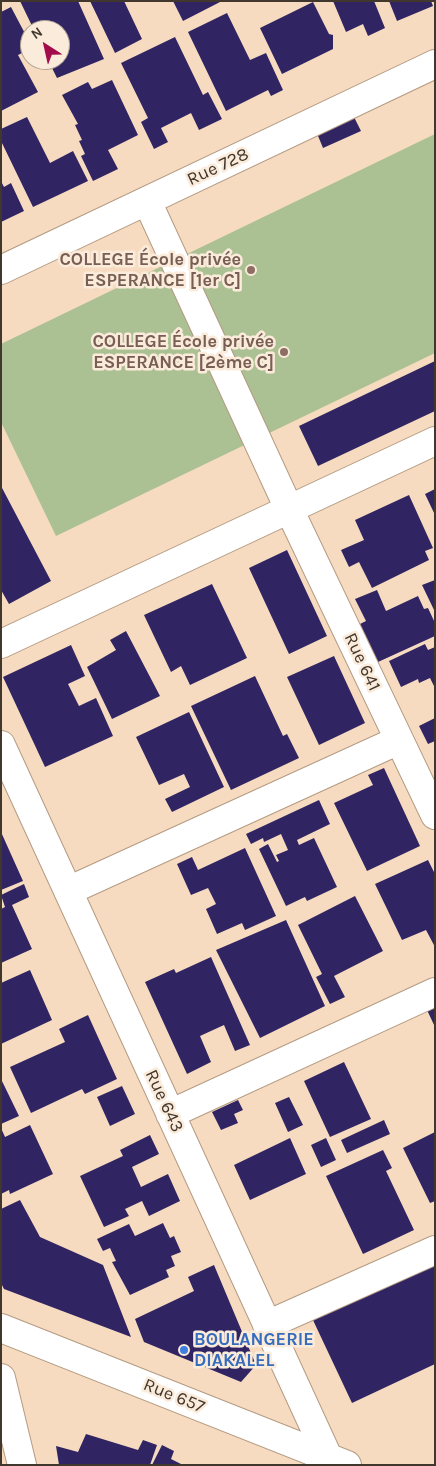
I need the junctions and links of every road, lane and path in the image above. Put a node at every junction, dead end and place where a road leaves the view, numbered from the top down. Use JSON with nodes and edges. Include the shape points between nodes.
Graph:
{"nodes":[{"id":1,"x":435,"y":64,"type":"edge"},
{"id":2,"x":147,"y":201,"type":"junction"},
{"id":3,"x":1,"y":270,"type":"edge"},
{"id":4,"x":435,"y":441,"type":"edge"},
{"id":5,"x":289,"y":509,"type":"junction"},
{"id":6,"x":1,"y":644,"type":"edge"},
{"id":7,"x":399,"y":740,"type":"junction"},
{"id":8,"x":1,"y":745,"type":"edge"},
{"id":9,"x":435,"y":816,"type":"edge"},
{"id":10,"x":68,"y":891,"type":"junction"},
{"id":11,"x":435,"y":992,"type":"edge"},
{"id":12,"x":170,"y":1114,"type":"junction"},
{"id":13,"x":435,"y":1250,"type":"edge"},
{"id":14,"x":266,"y":1325,"type":"junction"},
{"id":15,"x":1,"y":1328,"type":"edge"},
{"id":16,"x":1,"y":1378,"type":"edge"},
{"id":17,"x":337,"y":1461,"type":"edge"},
{"id":18,"x":22,"y":1465,"type":"edge"}],
"edges":[{"from":1,"to":2,"type":"street","name":"Rue 728"},
{"from":2,"to":3,"type":"street","name":"Rue 728"},
{"from":2,"to":5,"type":"street","name":"Rue 641"},
{"from":4,"to":5,"type":"street"},
{"from":5,"to":6,"type":"street"},
{"from":5,"to":7,"type":"street","name":"Rue 641"},
{"from":7,"to":9,"type":"street","name":"Rue 641"},
{"from":7,"to":10,"type":"street"},
{"from":8,"to":10,"type":"street","name":"Rue 643"},
{"from":10,"to":12,"type":"street","name":"Rue 643"},
{"from":11,"to":12,"type":"street"},
{"from":12,"to":14,"type":"street","name":"Rue 643"},
{"from":13,"to":14,"type":"street"},
{"from":14,"to":17,"type":"street","name":"Rue 643"},
{"from":15,"to":17,"type":"street","name":"Rue 657"},
{"from":16,"to":18,"type":"street"}]}
